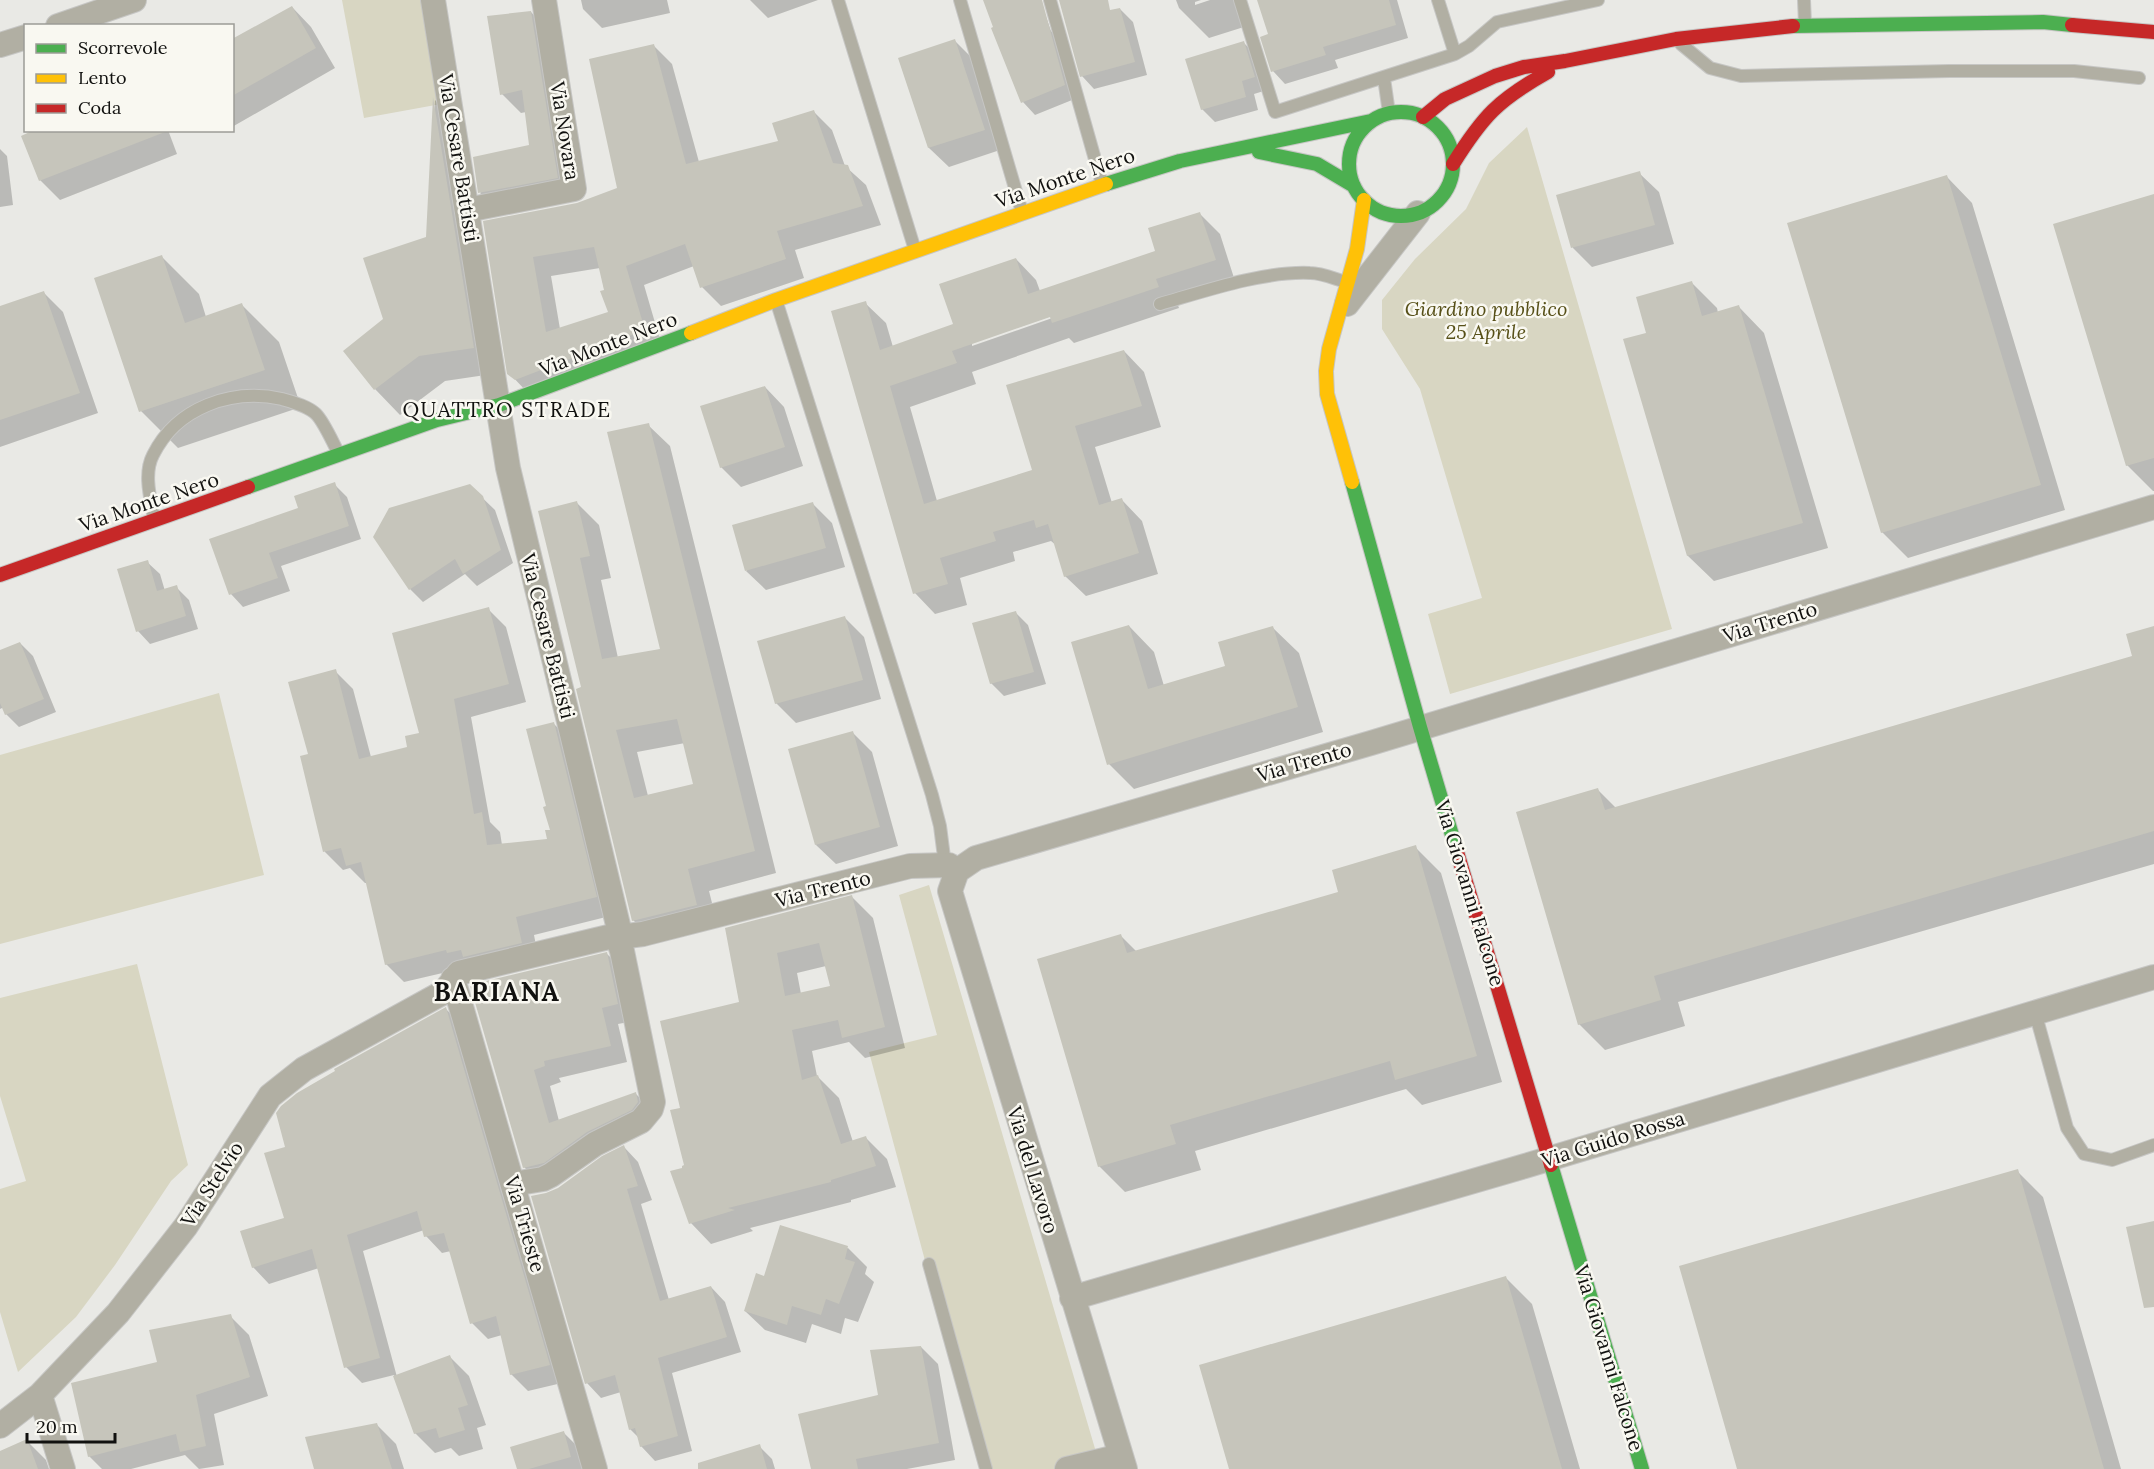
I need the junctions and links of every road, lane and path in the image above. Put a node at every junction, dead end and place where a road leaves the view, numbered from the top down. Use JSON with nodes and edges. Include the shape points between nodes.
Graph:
{"nodes":[{"id":1,"x":134,"y":0,"type":"edge"},
{"id":2,"x":433,"y":0,"type":"edge"},
{"id":3,"x":544,"y":0,"type":"edge"},
{"id":4,"x":838,"y":0,"type":"edge"},
{"id":5,"x":960,"y":0,"type":"edge"},
{"id":6,"x":1050,"y":0,"type":"edge"},
{"id":7,"x":1240,"y":0,"type":"edge"},
{"id":8,"x":1438,"y":0,"type":"edge"},
{"id":9,"x":1598,"y":0,"type":"edge"},
{"id":10,"x":1804,"y":0,"type":"edge"},
{"id":11,"x":64,"y":24,"type":"edge"},
{"id":12,"x":1805,"y":25,"type":"junction"},
{"id":13,"x":2154,"y":32,"type":"edge"},
{"id":14,"x":24,"y":37,"type":"edge"},
{"id":15,"x":1676,"y":39,"type":"junction"},
{"id":16,"x":0,"y":45,"type":"edge"},
{"id":17,"x":1455,"y":54,"type":"junction"},
{"id":18,"x":1565,"y":61,"type":"junction"},
{"id":19,"x":1384,"y":78,"type":"junction"},
{"id":20,"x":2139,"y":78,"type":"dead end"},
{"id":21,"x":1389,"y":113,"type":"junction"},
{"id":22,"x":1423,"y":117,"type":"junction"},
{"id":23,"x":1371,"y":121,"type":"junction"},
{"id":24,"x":1230,"y":151,"type":"junction"},
{"id":25,"x":1453,"y":164,"type":"junction"},
{"id":26,"x":1102,"y":185,"type":"junction"},
{"id":27,"x":1354,"y":186,"type":"junction"},
{"id":28,"x":1364,"y":200,"type":"junction"},
{"id":29,"x":467,"y":210,"type":"junction"},
{"id":30,"x":1023,"y":213,"type":"junction"},
{"id":31,"x":1418,"y":213,"type":"junction"},
{"id":32,"x":915,"y":250,"type":"junction"},
{"id":33,"x":1347,"y":282,"type":"junction"},
{"id":34,"x":776,"y":300,"type":"junction"},
{"id":35,"x":1160,"y":304,"type":"dead end"},
{"id":36,"x":1340,"y":314,"type":"junction"},
{"id":37,"x":499,"y":405,"type":"junction"},
{"id":38,"x":340,"y":455,"type":"junction"},
{"id":39,"x":2154,"y":507,"type":"edge"},
{"id":40,"x":154,"y":520,"type":"junction"},
{"id":41,"x":0,"y":575,"type":"edge"},
{"id":42,"x":1420,"y":727,"type":"junction"},
{"id":43,"x":951,"y":868,"type":"junction"},
{"id":44,"x":617,"y":935,"type":"junction"},
{"id":45,"x":2154,"y":977,"type":"edge"},
{"id":46,"x":453,"y":979,"type":"junction"},
{"id":47,"x":2036,"y":1012,"type":"junction"},
{"id":48,"x":2154,"y":1145,"type":"edge"},
{"id":49,"x":1549,"y":1159,"type":"junction"},
{"id":50,"x":513,"y":1184,"type":"junction"},
{"id":51,"x":929,"y":1264,"type":"dead end"},
{"id":52,"x":1072,"y":1298,"type":"junction"},
{"id":53,"x":40,"y":1395,"type":"junction"},
{"id":54,"x":0,"y":1426,"type":"edge"},
{"id":55,"x":1123,"y":1462,"type":"edge"},
{"id":56,"x":63,"y":1469,"type":"edge"},
{"id":57,"x":595,"y":1469,"type":"edge"},
{"id":58,"x":986,"y":1469,"type":"edge"},
{"id":59,"x":1067,"y":1469,"type":"edge"},
{"id":60,"x":1642,"y":1469,"type":"edge"}],
"edges":[{"from":1,"to":11,"type":"street"},
{"from":2,"to":29,"type":"street","name":"Via Cesare Battisti"},
{"from":3,"to":29,"type":"street","name":"Via Novara","via":[[574,189]]},
{"from":4,"to":32,"type":"lane"},
{"from":5,"to":30,"type":"lane"},
{"from":6,"to":26,"type":"lane"},
{"from":7,"to":19,"type":"lane","via":[[1275,112]]},
{"from":8,"to":17,"type":"lane"},
{"from":9,"to":17,"type":"lane","via":[[1497,22]]},
{"from":10,"to":12,"type":"lane"},
{"from":12,"to":13,"type":"street","via":[[2043,22]]},
{"from":12,"to":15,"type":"street"},
{"from":14,"to":16,"type":"street"},
{"from":15,"to":18,"type":"street"},
{"from":15,"to":20,"type":"lane","via":[[1710,68],[1741,76],[2074,71]]},
{"from":17,"to":19,"type":"lane"},
{"from":18,"to":22,"type":"street","via":[[1524,66],[1495,76],[1445,99]]},
{"from":18,"to":25,"type":"street","via":[[1489,112]]},
{"from":19,"to":21,"type":"lane"},
{"from":21,"to":22,"type":"street"},
{"from":21,"to":23,"type":"street"},
{"from":22,"to":25,"type":"street","via":[[1445,136]]},
{"from":23,"to":24,"type":"street","name":"Via Monte Nero"},
{"from":23,"to":27,"type":"street","via":[[1350,151]]},
{"from":24,"to":26,"type":"street","name":"Via Monte Nero","via":[[1181,160]]},
{"from":24,"to":27,"type":"street","name":"Via Monte Nero","via":[[1271,153],[1317,164]]},
{"from":25,"to":31,"type":"street","via":[[1443,194]]},
{"from":26,"to":30,"type":"street","name":"Via Monte Nero"},
{"from":27,"to":28,"type":"street"},
{"from":28,"to":31,"type":"street","via":[[1389,214]]},
{"from":28,"to":33,"type":"street","name":"Via Giovanni Falcone","via":[[1357,249]]},
{"from":29,"to":37,"type":"street","name":"Via Cesare Battisti"},
{"from":30,"to":32,"type":"street","name":"Via Monte Nero"},
{"from":31,"to":36,"type":"street","name":"Via Giovanni Falcone"},
{"from":32,"to":34,"type":"street","name":"Via Monte Nero"},
{"from":33,"to":35,"type":"lane","via":[[1312,273],[1289,273],[1230,284]]},
{"from":33,"to":36,"type":"street","name":"Via Giovanni Falcone"},
{"from":34,"to":37,"type":"street","name":"Via Monte Nero"},
{"from":34,"to":43,"type":"lane","via":[[932,795]]},
{"from":36,"to":42,"type":"street","name":"Via Giovanni Falcone","via":[[1329,349],[1327,394]]},
{"from":37,"to":38,"type":"street","name":"Via Monte Nero","via":[[437,420]]},
{"from":37,"to":44,"type":"street","name":"Via Cesare Battisti","via":[[508,468],[618,925]]},
{"from":38,"to":40,"type":"street","name":"Via Monte Nero"},
{"from":38,"to":40,"type":"lane","via":[[315,414],[292,402],[264,395],[225,398],[199,408],[178,423],[151,457],[148,478]]},
{"from":39,"to":42,"type":"street","name":"Via Trento"},
{"from":40,"to":41,"type":"street","name":"Via Monte Nero"},
{"from":42,"to":43,"type":"street","name":"Via Trento"},
{"from":42,"to":49,"type":"street","name":"Via Giovanni Falcone"},
{"from":43,"to":44,"type":"street","name":"Via Trento","via":[[910,866],[654,931]]},
{"from":43,"to":52,"type":"street","name":"Via del Lavoro","via":[[950,891]]},
{"from":44,"to":46,"type":"street","name":"Via Trento","via":[[464,970]]},
{"from":44,"to":50,"type":"street","name":"Via Cesare Battisti","via":[[652,1092],[651,1109],[640,1121],[596,1143],[543,1179]]},
{"from":45,"to":47,"type":"street","name":"Via Guido Rossa"},
{"from":46,"to":50,"type":"street","name":"Via Trieste"},
{"from":46,"to":53,"type":"street","name":"Via Stelvio","via":[[444,992],[304,1069],[270,1096],[186,1226],[118,1313]]},
{"from":47,"to":48,"type":"lane","via":[[2067,1128],[2084,1154],[2112,1160]]},
{"from":47,"to":49,"type":"street","name":"Via Guido Rossa"},
{"from":49,"to":52,"type":"street","name":"Via Guido Rossa"},
{"from":49,"to":60,"type":"street","name":"Via Giovanni Falcone"},
{"from":50,"to":57,"type":"street","name":"Via Trieste"},
{"from":51,"to":58,"type":"lane"},
{"from":52,"to":55,"type":"street","name":"Via del Lavoro"},
{"from":53,"to":54,"type":"street","name":"Via Stelvio"},
{"from":53,"to":56,"type":"street"},
{"from":55,"to":59,"type":"street"}]}
